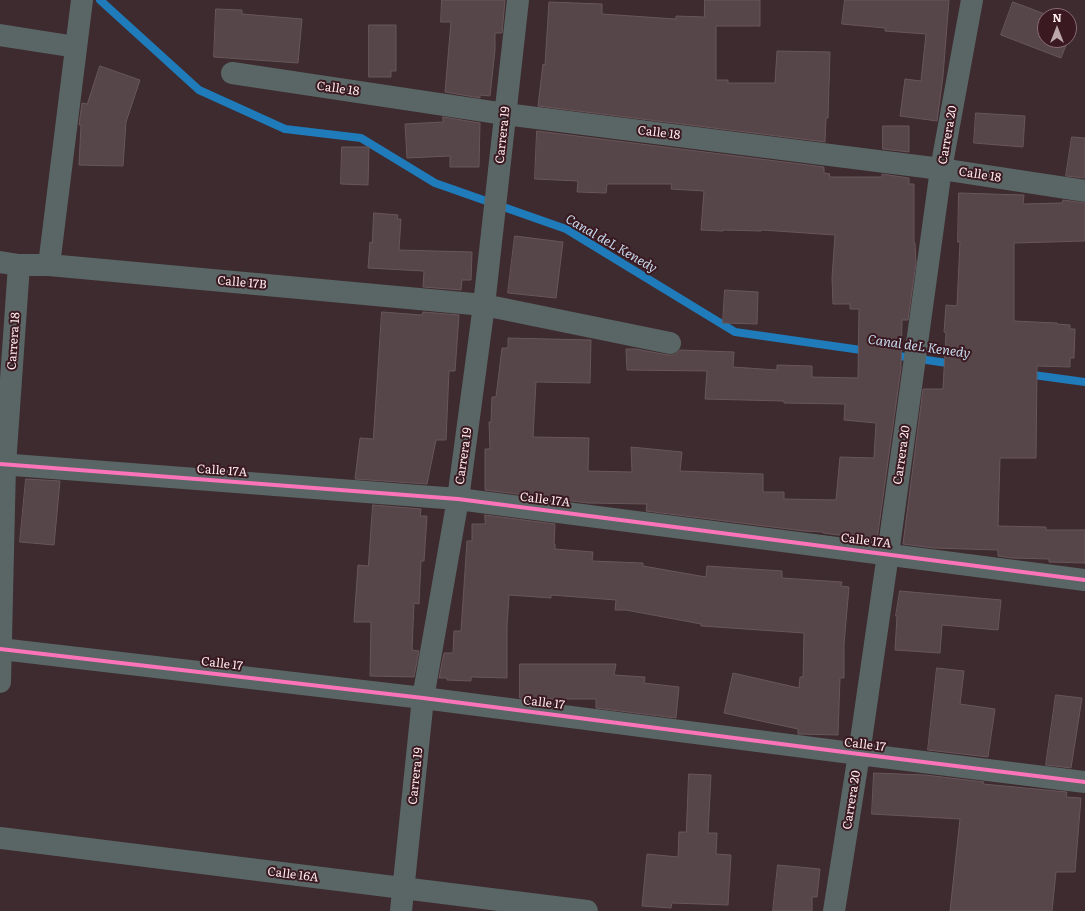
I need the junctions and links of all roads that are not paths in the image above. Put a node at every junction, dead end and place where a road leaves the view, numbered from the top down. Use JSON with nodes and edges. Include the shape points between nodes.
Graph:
{"nodes":[{"id":1,"x":518,"y":0,"type":"edge"},
{"id":2,"x":972,"y":0,"type":"edge"},
{"id":3,"x":82,"y":6,"type":"edge"},
{"id":4,"x":0,"y":35,"type":"edge"},
{"id":5,"x":76,"y":47,"type":"junction"},
{"id":6,"x":232,"y":73,"type":"dead end"},
{"id":7,"x":505,"y":114,"type":"junction"},
{"id":8,"x":941,"y":169,"type":"junction"},
{"id":9,"x":1085,"y":191,"type":"edge"},
{"id":10,"x":10,"y":263,"type":"edge"},
{"id":11,"x":48,"y":265,"type":"junction"},
{"id":12,"x":484,"y":305,"type":"junction"},
{"id":13,"x":670,"y":343,"type":"dead end"},
{"id":14,"x":2,"y":464,"type":"edge"},
{"id":15,"x":458,"y":500,"type":"junction"},
{"id":16,"x":888,"y":554,"type":"junction"},
{"id":17,"x":1085,"y":580,"type":"edge"},
{"id":18,"x":0,"y":649,"type":"edge"},
{"id":19,"x":0,"y":682,"type":"edge"},
{"id":20,"x":423,"y":698,"type":"junction"},
{"id":21,"x":859,"y":754,"type":"junction"},
{"id":22,"x":1085,"y":782,"type":"edge"},
{"id":23,"x":0,"y":838,"type":"edge"},
{"id":24,"x":404,"y":889,"type":"junction"},
{"id":25,"x":401,"y":911,"type":"edge"},
{"id":26,"x":587,"y":911,"type":"edge"},
{"id":27,"x":834,"y":911,"type":"edge"}],
"edges":[{"from":1,"to":7,"type":"street","name":"Carrera 19"},
{"from":2,"to":8,"type":"street","name":"Carrera 20"},
{"from":3,"to":5,"type":"street"},
{"from":4,"to":5,"type":"street"},
{"from":5,"to":11,"type":"street"},
{"from":6,"to":7,"type":"street","name":"Calle 18"},
{"from":7,"to":8,"type":"street","name":"Calle 18"},
{"from":7,"to":12,"type":"street","name":"Carrera 19"},
{"from":8,"to":9,"type":"street","name":"Calle 18"},
{"from":8,"to":16,"type":"street","name":"Carrera 20"},
{"from":10,"to":11,"type":"street","name":"Calle 17B"},
{"from":10,"to":14,"type":"street","name":"Carrera 18"},
{"from":11,"to":12,"type":"street","name":"Calle 17B"},
{"from":12,"to":13,"type":"street","name":"Calle 17B"},
{"from":12,"to":15,"type":"street","name":"Carrera 19"},
{"from":14,"to":15,"type":"street","name":"Calle 17A"},
{"from":14,"to":18,"type":"street","name":"Carrera 18"},
{"from":15,"to":16,"type":"street","name":"Calle 17A"},
{"from":15,"to":20,"type":"street","name":"Carrera 19"},
{"from":16,"to":17,"type":"street","name":"Calle 17A"},
{"from":16,"to":21,"type":"street","name":"Carrera 20"},
{"from":18,"to":19,"type":"street","name":"Carrera 18"},
{"from":18,"to":20,"type":"street","name":"Calle 17"},
{"from":20,"to":21,"type":"street","name":"Calle 17"},
{"from":20,"to":24,"type":"street","name":"Carrera 19"},
{"from":21,"to":22,"type":"street","name":"Calle 17"},
{"from":21,"to":27,"type":"street","name":"Carrera 20"},
{"from":23,"to":24,"type":"street","name":"Calle 16A"},
{"from":24,"to":25,"type":"street","name":"Carrera 19"},
{"from":24,"to":26,"type":"street","name":"Calle 16A"}]}
